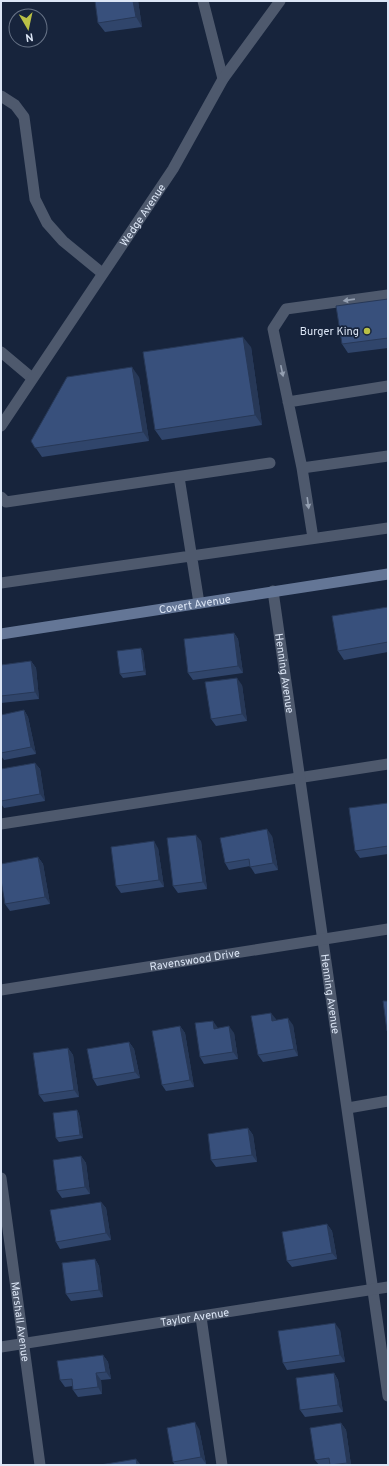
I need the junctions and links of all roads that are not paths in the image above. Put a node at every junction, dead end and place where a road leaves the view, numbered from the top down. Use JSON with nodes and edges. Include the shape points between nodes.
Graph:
{"nodes":[{"id":1,"x":203,"y":1,"type":"edge"},
{"id":2,"x":280,"y":1,"type":"edge"},
{"id":3,"x":223,"y":79,"type":"junction"},
{"id":4,"x":1,"y":96,"type":"edge"},
{"id":5,"x":102,"y":273,"type":"junction"},
{"id":6,"x":388,"y":294,"type":"edge"},
{"id":7,"x":1,"y":352,"type":"edge"},
{"id":8,"x":32,"y":378,"type":"junction"},
{"id":9,"x":388,"y":386,"type":"edge"},
{"id":10,"x":288,"y":402,"type":"junction"},
{"id":11,"x":1,"y":426,"type":"edge"},
{"id":12,"x":388,"y":456,"type":"edge"},
{"id":13,"x":270,"y":463,"type":"dead end"},
{"id":14,"x":302,"y":468,"type":"junction"},
{"id":15,"x":179,"y":477,"type":"junction"},
{"id":16,"x":3,"y":503,"type":"edge"},
{"id":17,"x":388,"y":528,"type":"edge"},
{"id":18,"x":313,"y":538,"type":"junction"},
{"id":19,"x":192,"y":555,"type":"junction"},
{"id":20,"x":388,"y":574,"type":"edge"},
{"id":21,"x":1,"y":583,"type":"edge"},
{"id":22,"x":273,"y":591,"type":"junction"},
{"id":23,"x":199,"y":603,"type":"junction"},
{"id":24,"x":1,"y":634,"type":"edge"},
{"id":25,"x":388,"y":764,"type":"edge"},
{"id":26,"x":300,"y":777,"type":"junction"},
{"id":27,"x":1,"y":824,"type":"edge"},
{"id":28,"x":388,"y":929,"type":"edge"},
{"id":29,"x":324,"y":939,"type":"junction"},
{"id":30,"x":1,"y":990,"type":"edge"},
{"id":31,"x":388,"y":1101,"type":"edge"},
{"id":32,"x":348,"y":1108,"type":"junction"},
{"id":33,"x":1,"y":1178,"type":"edge"},
{"id":34,"x":388,"y":1287,"type":"edge"},
{"id":35,"x":373,"y":1289,"type":"junction"},
{"id":36,"x":201,"y":1317,"type":"junction"},
{"id":37,"x":24,"y":1344,"type":"junction"},
{"id":38,"x":1,"y":1347,"type":"edge"},
{"id":39,"x":388,"y":1396,"type":"edge"},
{"id":40,"x":40,"y":1465,"type":"edge"},
{"id":41,"x":222,"y":1465,"type":"edge"}],
"edges":[{"from":1,"to":3,"type":"street"},
{"from":2,"to":3,"type":"street","name":"Wedge Avenue"},
{"from":3,"to":5,"type":"street","name":"Wedge Avenue","via":[[173,169]]},
{"from":4,"to":5,"type":"street","via":[[15,105],[24,117],[35,199],[47,223],[63,241]]},
{"from":5,"to":8,"type":"street","name":"Wedge Avenue"},
{"from":6,"to":10,"type":"street","one_way":true,"via":[[286,309],[273,329]]},
{"from":7,"to":8,"type":"street"},
{"from":8,"to":11,"type":"street","name":"Wedge Avenue"},
{"from":9,"to":10,"type":"street"},
{"from":10,"to":14,"type":"street"},
{"from":12,"to":14,"type":"street"},
{"from":13,"to":15,"type":"street"},
{"from":14,"to":18,"type":"street","one_way":true},
{"from":15,"to":16,"type":"street"},
{"from":15,"to":19,"type":"street"},
{"from":17,"to":18,"type":"street"},
{"from":18,"to":19,"type":"street"},
{"from":19,"to":21,"type":"street"},
{"from":19,"to":23,"type":"street"},
{"from":20,"to":22,"type":"main road","name":"Covert Avenue"},
{"from":22,"to":23,"type":"main road","name":"Covert Avenue"},
{"from":22,"to":26,"type":"street","name":"Henning Avenue"},
{"from":23,"to":24,"type":"main road","name":"Covert Avenue"},
{"from":25,"to":26,"type":"street"},
{"from":26,"to":27,"type":"street"},
{"from":26,"to":29,"type":"street","name":"Henning Avenue"},
{"from":28,"to":29,"type":"street","name":"Ravenswood Drive"},
{"from":29,"to":30,"type":"street","name":"Ravenswood Drive"},
{"from":29,"to":32,"type":"street","name":"Henning Avenue"},
{"from":31,"to":32,"type":"street"},
{"from":32,"to":35,"type":"street","name":"Henning Avenue"},
{"from":33,"to":37,"type":"street","name":"Marshall Avenue"},
{"from":34,"to":35,"type":"street","name":"Taylor Avenue"},
{"from":35,"to":36,"type":"street","name":"Taylor Avenue"},
{"from":35,"to":39,"type":"street","name":"Henning Avenue"},
{"from":36,"to":37,"type":"street","name":"Taylor Avenue"},
{"from":36,"to":41,"type":"street"},
{"from":37,"to":38,"type":"street","name":"Taylor Avenue"},
{"from":37,"to":40,"type":"street","name":"Marshall Avenue"}]}
